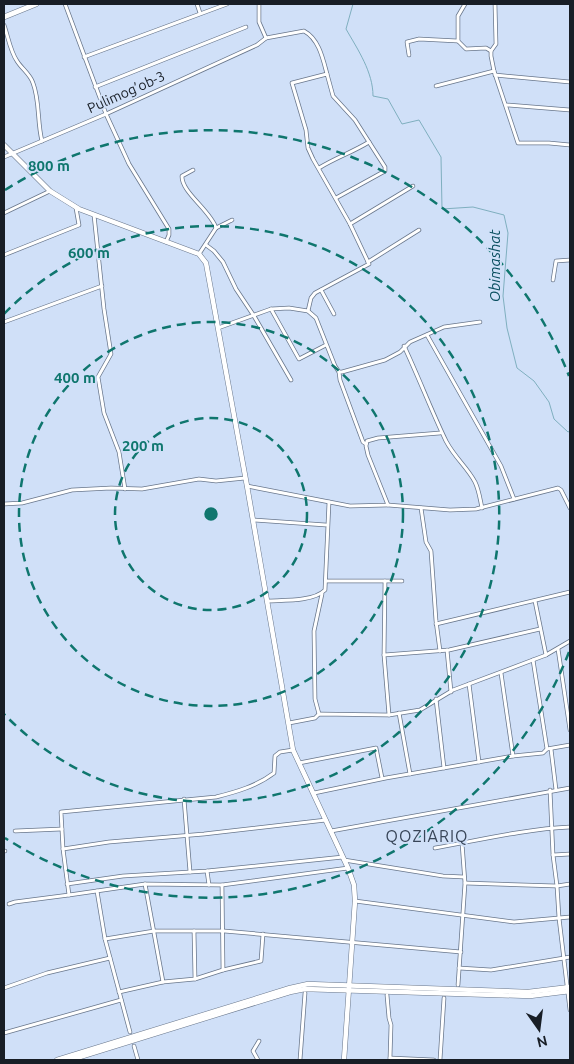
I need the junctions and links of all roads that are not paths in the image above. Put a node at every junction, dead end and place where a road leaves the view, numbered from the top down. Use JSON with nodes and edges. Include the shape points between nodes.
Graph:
{"nodes":[{"id":1,"x":36,"y":4,"type":"edge"},
{"id":2,"x":65,"y":4,"type":"edge"},
{"id":3,"x":197,"y":4,"type":"edge"},
{"id":4,"x":227,"y":4,"type":"edge"},
{"id":5,"x":259,"y":4,"type":"edge"},
{"id":6,"x":465,"y":4,"type":"edge"},
{"id":7,"x":495,"y":4,"type":"edge"},
{"id":8,"x":200,"y":13,"type":"junction"},
{"id":9,"x":4,"y":17,"type":"edge"},
{"id":10,"x":4,"y":25,"type":"edge"},
{"id":11,"x":246,"y":27,"type":"dead end"},
{"id":12,"x":266,"y":38,"type":"junction"},
{"id":13,"x":458,"y":41,"type":"junction"},
{"id":14,"x":491,"y":51,"type":"junction"},
{"id":15,"x":410,"y":55,"type":"dead end"},
{"id":16,"x":84,"y":57,"type":"junction"},
{"id":17,"x":495,"y":73,"type":"junction"},
{"id":18,"x":327,"y":74,"type":"junction"},
{"id":19,"x":570,"y":82,"type":"edge"},
{"id":20,"x":436,"y":86,"type":"dead end"},
{"id":21,"x":95,"y":88,"type":"junction"},
{"id":22,"x":506,"y":105,"type":"junction"},
{"id":23,"x":570,"y":110,"type":"edge"},
{"id":24,"x":106,"y":114,"type":"junction"},
{"id":25,"x":42,"y":141,"type":"junction"},
{"id":26,"x":369,"y":142,"type":"junction"},
{"id":27,"x":4,"y":145,"type":"edge"},
{"id":28,"x":570,"y":146,"type":"edge"},
{"id":29,"x":12,"y":153,"type":"junction"},
{"id":30,"x":4,"y":157,"type":"edge"},
{"id":31,"x":319,"y":168,"type":"junction"},
{"id":32,"x":193,"y":170,"type":"dead end"},
{"id":33,"x":413,"y":186,"type":"dead end"},
{"id":34,"x":50,"y":191,"type":"junction"},
{"id":35,"x":336,"y":198,"type":"junction"},
{"id":36,"x":76,"y":208,"type":"junction"},
{"id":37,"x":4,"y":213,"type":"edge"},
{"id":38,"x":94,"y":214,"type":"junction"},
{"id":39,"x":232,"y":220,"type":"dead end"},
{"id":40,"x":350,"y":224,"type":"junction"},
{"id":41,"x":216,"y":228,"type":"junction"},
{"id":42,"x":419,"y":230,"type":"dead end"},
{"id":43,"x":166,"y":242,"type":"junction"},
{"id":44,"x":206,"y":245,"type":"junction"},
{"id":45,"x":199,"y":254,"type":"junction"},
{"id":46,"x":4,"y":255,"type":"edge"},
{"id":47,"x":570,"y":260,"type":"edge"},
{"id":48,"x":368,"y":262,"type":"junction"},
{"id":49,"x":553,"y":280,"type":"dead end"},
{"id":50,"x":102,"y":286,"type":"junction"},
{"id":51,"x":321,"y":290,"type":"junction"},
{"id":52,"x":271,"y":310,"type":"junction"},
{"id":53,"x":308,"y":311,"type":"junction"},
{"id":54,"x":334,"y":314,"type":"dead end"},
{"id":55,"x":254,"y":316,"type":"junction"},
{"id":56,"x":4,"y":322,"type":"edge"},
{"id":57,"x":480,"y":322,"type":"dead end"},
{"id":58,"x":218,"y":328,"type":"junction"},
{"id":59,"x":427,"y":335,"type":"junction"},
{"id":60,"x":326,"y":345,"type":"junction"},
{"id":61,"x":404,"y":346,"type":"junction"},
{"id":62,"x":339,"y":372,"type":"junction"},
{"id":63,"x":291,"y":380,"type":"dead end"},
{"id":64,"x":440,"y":432,"type":"dead end"},
{"id":65,"x":366,"y":444,"type":"junction"},
{"id":66,"x":245,"y":478,"type":"junction"},
{"id":67,"x":247,"y":486,"type":"junction"},
{"id":68,"x":124,"y":489,"type":"junction"},
{"id":69,"x":514,"y":499,"type":"junction"},
{"id":70,"x":329,"y":502,"type":"junction"},
{"id":71,"x":4,"y":504,"type":"edge"},
{"id":72,"x":388,"y":505,"type":"junction"},
{"id":73,"x":421,"y":508,"type":"junction"},
{"id":74,"x":482,"y":508,"type":"junction"},
{"id":75,"x":570,"y":508,"type":"edge"},
{"id":76,"x":253,"y":520,"type":"junction"},
{"id":77,"x":326,"y":525,"type":"junction"},
{"id":78,"x":326,"y":581,"type":"junction"},
{"id":79,"x":385,"y":581,"type":"junction"},
{"id":80,"x":402,"y":581,"type":"dead end"},
{"id":81,"x":570,"y":592,"type":"edge"},
{"id":82,"x":322,"y":593,"type":"junction"},
{"id":83,"x":267,"y":601,"type":"junction"},
{"id":84,"x":534,"y":601,"type":"junction"},
{"id":85,"x":436,"y":624,"type":"junction"},
{"id":86,"x":540,"y":629,"type":"junction"},
{"id":87,"x":570,"y":641,"type":"edge"},
{"id":88,"x":558,"y":649,"type":"junction"},
{"id":89,"x":447,"y":650,"type":"junction"},
{"id":90,"x":440,"y":651,"type":"junction"},
{"id":91,"x":384,"y":655,"type":"junction"},
{"id":92,"x":546,"y":655,"type":"junction"},
{"id":93,"x":533,"y":660,"type":"junction"},
{"id":94,"x":501,"y":672,"type":"junction"},
{"id":95,"x":469,"y":684,"type":"junction"},
{"id":96,"x":451,"y":692,"type":"junction"},
{"id":97,"x":436,"y":699,"type":"junction"},
{"id":98,"x":400,"y":713,"type":"junction"},
{"id":99,"x":319,"y":714,"type":"junction"},
{"id":100,"x":389,"y":715,"type":"junction"},
{"id":101,"x":289,"y":723,"type":"junction"},
{"id":102,"x":570,"y":730,"type":"edge"},
{"id":103,"x":570,"y":745,"type":"edge"},
{"id":104,"x":549,"y":749,"type":"junction"},
{"id":105,"x":293,"y":750,"type":"junction"},
{"id":106,"x":513,"y":756,"type":"junction"},
{"id":107,"x":479,"y":762,"type":"junction"},
{"id":108,"x":300,"y":763,"type":"junction"},
{"id":109,"x":444,"y":768,"type":"junction"},
{"id":110,"x":410,"y":774,"type":"junction"},
{"id":111,"x":382,"y":778,"type":"junction"},
{"id":112,"x":570,"y":788,"type":"edge"},
{"id":113,"x":550,"y":790,"type":"junction"},
{"id":114,"x":556,"y":790,"type":"junction"},
{"id":115,"x":314,"y":793,"type":"junction"},
{"id":116,"x":184,"y":799,"type":"junction"},
{"id":117,"x":326,"y":820,"type":"junction"},
{"id":118,"x":570,"y":827,"type":"edge"},
{"id":119,"x":551,"y":828,"type":"junction"},
{"id":120,"x":62,"y":829,"type":"junction"},
{"id":121,"x":15,"y":831,"type":"dead end"},
{"id":122,"x":332,"y":832,"type":"junction"},
{"id":123,"x":186,"y":836,"type":"junction"},
{"id":124,"x":462,"y":843,"type":"junction"},
{"id":125,"x":435,"y":848,"type":"dead end"},
{"id":126,"x":63,"y":849,"type":"junction"},
{"id":127,"x":570,"y":854,"type":"edge"},
{"id":128,"x":553,"y":855,"type":"junction"},
{"id":129,"x":344,"y":858,"type":"junction"},
{"id":130,"x":348,"y":868,"type":"junction"},
{"id":131,"x":207,"y":871,"type":"junction"},
{"id":132,"x":190,"y":872,"type":"junction"},
{"id":133,"x":464,"y":877,"type":"junction"},
{"id":134,"x":465,"y":883,"type":"junction"},
{"id":135,"x":67,"y":884,"type":"junction"},
{"id":136,"x":145,"y":884,"type":"junction"},
{"id":137,"x":570,"y":884,"type":"edge"},
{"id":138,"x":209,"y":885,"type":"junction"},
{"id":139,"x":222,"y":885,"type":"junction"},
{"id":140,"x":558,"y":886,"type":"junction"},
{"id":141,"x":97,"y":891,"type":"junction"},
{"id":142,"x":68,"y":895,"type":"junction"},
{"id":143,"x":355,"y":900,"type":"junction"},
{"id":144,"x":9,"y":904,"type":"dead end"},
{"id":145,"x":463,"y":916,"type":"junction"},
{"id":146,"x":570,"y":917,"type":"edge"},
{"id":147,"x":559,"y":918,"type":"junction"},
{"id":148,"x":154,"y":931,"type":"junction"},
{"id":149,"x":194,"y":931,"type":"junction"},
{"id":150,"x":222,"y":931,"type":"junction"},
{"id":151,"x":263,"y":934,"type":"junction"},
{"id":152,"x":105,"y":938,"type":"junction"},
{"id":153,"x":352,"y":942,"type":"junction"},
{"id":154,"x":461,"y":952,"type":"junction"},
{"id":155,"x":570,"y":957,"type":"edge"},
{"id":156,"x":110,"y":958,"type":"junction"},
{"id":157,"x":564,"y":958,"type":"junction"},
{"id":158,"x":459,"y":968,"type":"junction"},
{"id":159,"x":223,"y":970,"type":"junction"},
{"id":160,"x":195,"y":979,"type":"junction"},
{"id":161,"x":163,"y":982,"type":"junction"},
{"id":162,"x":458,"y":985,"type":"dead end"},
{"id":163,"x":4,"y":988,"type":"edge"},
{"id":164,"x":350,"y":988,"type":"junction"},
{"id":165,"x":569,"y":989,"type":"edge"},
{"id":166,"x":119,"y":992,"type":"junction"},
{"id":167,"x":305,"y":994,"type":"dead end"},
{"id":168,"x":387,"y":995,"type":"dead end"},
{"id":169,"x":444,"y":998,"type":"dead end"},
{"id":170,"x":121,"y":1000,"type":"junction"},
{"id":171,"x":570,"y":1010,"type":"edge"},
{"id":172,"x":130,"y":1032,"type":"dead end"},
{"id":173,"x":4,"y":1033,"type":"edge"},
{"id":174,"x":259,"y":1041,"type":"dead end"},
{"id":175,"x":134,"y":1046,"type":"dead end"},
{"id":176,"x":390,"y":1059,"type":"edge"},
{"id":177,"x":57,"y":1060,"type":"edge"},
{"id":178,"x":70,"y":1060,"type":"edge"},
{"id":179,"x":138,"y":1060,"type":"edge"},
{"id":180,"x":258,"y":1060,"type":"edge"},
{"id":181,"x":300,"y":1060,"type":"edge"},
{"id":182,"x":344,"y":1060,"type":"edge"},
{"id":183,"x":434,"y":1060,"type":"edge"},
{"id":184,"x":440,"y":1060,"type":"edge"}],
"edges":[{"from":1,"to":9,"type":"main road"},
{"from":2,"to":16,"type":"street"},
{"from":3,"to":8,"type":"street"},
{"from":4,"to":8,"type":"street"},
{"from":5,"to":12,"type":"street","via":[[259,22]]},
{"from":6,"to":13,"type":"street","via":[[458,16]]},
{"from":7,"to":14,"type":"street","via":[[496,44]]},
{"from":8,"to":16,"type":"street"},
{"from":10,"to":25,"type":"street","via":[[17,61],[33,82]]},
{"from":11,"to":21,"type":"street"},
{"from":12,"to":18,"type":"street","via":[[304,31],[320,50]]},
{"from":12,"to":24,"type":"street","name":"Pulimog’ob-3","via":[[258,45]]},
{"from":13,"to":14,"type":"street","via":[[466,48]]},
{"from":13,"to":15,"type":"street","via":[[419,39],[407,42]]},
{"from":14,"to":17,"type":"street"},
{"from":16,"to":21,"type":"street"},
{"from":17,"to":19,"type":"street"},
{"from":17,"to":20,"type":"street"},
{"from":17,"to":22,"type":"street"},
{"from":18,"to":26,"type":"street","via":[[334,96]]},
{"from":18,"to":31,"type":"street","via":[[292,83],[308,148]]},
{"from":21,"to":24,"type":"street"},
{"from":22,"to":23,"type":"street"},
{"from":22,"to":28,"type":"street","via":[[518,143]]},
{"from":24,"to":25,"type":"street","name":"Pulimog’ob-3"},
{"from":24,"to":43,"type":"street","via":[[129,164],[169,229]]},
{"from":25,"to":29,"type":"street","name":"Pulimog’ob-3"},
{"from":26,"to":31,"type":"street"},
{"from":26,"to":35,"type":"street","via":[[385,171]]},
{"from":27,"to":29,"type":"main road"},
{"from":29,"to":30,"type":"street","name":"Pulimog’ob-3"},
{"from":29,"to":34,"type":"main road"},
{"from":31,"to":35,"type":"street"},
{"from":32,"to":41,"type":"street","via":[[182,176],[184,185]]},
{"from":33,"to":40,"type":"street"},
{"from":34,"to":36,"type":"main road"},
{"from":34,"to":37,"type":"street"},
{"from":35,"to":40,"type":"street"},
{"from":36,"to":38,"type":"main road"},
{"from":36,"to":46,"type":"street","via":[[78,225]]},
{"from":38,"to":43,"type":"main road"},
{"from":38,"to":50,"type":"street"},
{"from":39,"to":41,"type":"street"},
{"from":40,"to":48,"type":"street"},
{"from":41,"to":44,"type":"street"},
{"from":42,"to":48,"type":"street"},
{"from":43,"to":45,"type":"main road"},
{"from":44,"to":45,"type":"street"},
{"from":44,"to":55,"type":"street","via":[[223,262]]},
{"from":45,"to":58,"type":"main road","via":[[206,263]]},
{"from":47,"to":49,"type":"street","via":[[555,262]]},
{"from":48,"to":51,"type":"street","via":[[368,266]]},
{"from":50,"to":56,"type":"street"},
{"from":50,"to":68,"type":"street","via":[[111,354],[98,377],[104,413],[119,452]]},
{"from":51,"to":53,"type":"street","via":[[311,298]]},
{"from":51,"to":54,"type":"street"},
{"from":52,"to":53,"type":"street"},
{"from":52,"to":55,"type":"street"},
{"from":52,"to":60,"type":"street","via":[[299,359]]},
{"from":53,"to":60,"type":"street","via":[[316,318]]},
{"from":55,"to":58,"type":"street"},
{"from":55,"to":63,"type":"street"},
{"from":57,"to":59,"type":"street","via":[[444,327]]},
{"from":58,"to":66,"type":"main road"},
{"from":59,"to":61,"type":"street"},
{"from":59,"to":69,"type":"street","via":[[501,466]]},
{"from":60,"to":62,"type":"street"},
{"from":61,"to":62,"type":"street","via":[[385,360]]},
{"from":61,"to":74,"type":"street","via":[[454,456],[476,483]]},
{"from":62,"to":65,"type":"street"},
{"from":64,"to":65,"type":"street","via":[[371,439]]},
{"from":65,"to":72,"type":"street"},
{"from":66,"to":67,"type":"main road"},
{"from":66,"to":68,"type":"street","via":[[216,482],[199,479]]},
{"from":67,"to":70,"type":"street"},
{"from":67,"to":76,"type":"main road"},
{"from":68,"to":71,"type":"street","via":[[72,490],[22,503]]},
{"from":69,"to":74,"type":"street"},
{"from":69,"to":75,"type":"street","via":[[558,488]]},
{"from":70,"to":72,"type":"street","via":[[350,506]]},
{"from":70,"to":77,"type":"street"},
{"from":72,"to":73,"type":"street"},
{"from":73,"to":74,"type":"street"},
{"from":73,"to":85,"type":"street","via":[[430,550]]},
{"from":76,"to":77,"type":"street"},
{"from":76,"to":83,"type":"main road"},
{"from":77,"to":78,"type":"street"},
{"from":78,"to":79,"type":"street"},
{"from":78,"to":82,"type":"street"},
{"from":79,"to":80,"type":"street"},
{"from":79,"to":91,"type":"street"},
{"from":81,"to":84,"type":"street"},
{"from":82,"to":83,"type":"street","via":[[304,599]]},
{"from":82,"to":99,"type":"street","via":[[314,631],[315,699]]},
{"from":83,"to":101,"type":"main road"},
{"from":84,"to":85,"type":"street"},
{"from":84,"to":86,"type":"street"},
{"from":85,"to":90,"type":"street"},
{"from":86,"to":89,"type":"street"},
{"from":86,"to":92,"type":"street"},
{"from":87,"to":88,"type":"street"},
{"from":88,"to":92,"type":"street"},
{"from":88,"to":102,"type":"street"},
{"from":89,"to":90,"type":"street"},
{"from":89,"to":96,"type":"street"},
{"from":90,"to":91,"type":"street"},
{"from":91,"to":100,"type":"street"},
{"from":92,"to":93,"type":"street"},
{"from":93,"to":94,"type":"street"},
{"from":93,"to":104,"type":"street"},
{"from":94,"to":95,"type":"street"},
{"from":94,"to":106,"type":"street"},
{"from":95,"to":96,"type":"street"},
{"from":95,"to":107,"type":"street"},
{"from":96,"to":97,"type":"street"},
{"from":97,"to":98,"type":"street","via":[[420,710]]},
{"from":97,"to":109,"type":"street"},
{"from":98,"to":100,"type":"street"},
{"from":98,"to":110,"type":"street"},
{"from":99,"to":100,"type":"street"},
{"from":99,"to":101,"type":"street","via":[[315,718]]},
{"from":101,"to":105,"type":"main road"},
{"from":103,"to":104,"type":"street"},
{"from":104,"to":106,"type":"street","via":[[543,753]]},
{"from":104,"to":114,"type":"street"},
{"from":105,"to":108,"type":"main road"},
{"from":105,"to":116,"type":"street","via":[[275,756],[274,773],[236,792]]},
{"from":106,"to":107,"type":"street"},
{"from":107,"to":109,"type":"street"},
{"from":108,"to":111,"type":"street","via":[[376,748]]},
{"from":108,"to":115,"type":"main road"},
{"from":109,"to":110,"type":"street"},
{"from":110,"to":111,"type":"street"},
{"from":111,"to":115,"type":"street"},
{"from":112,"to":114,"type":"street"},
{"from":113,"to":114,"type":"street"},
{"from":113,"to":119,"type":"street"},
{"from":113,"to":122,"type":"street"},
{"from":115,"to":117,"type":"main road"},
{"from":116,"to":120,"type":"street","via":[[61,812]]},
{"from":116,"to":123,"type":"street"},
{"from":117,"to":122,"type":"main road"},
{"from":117,"to":123,"type":"street"},
{"from":118,"to":119,"type":"street"},
{"from":119,"to":124,"type":"street"},
{"from":119,"to":128,"type":"street"},
{"from":120,"to":121,"type":"street"},
{"from":120,"to":126,"type":"street"},
{"from":122,"to":129,"type":"main road"},
{"from":123,"to":126,"type":"street"},
{"from":123,"to":132,"type":"street"},
{"from":124,"to":125,"type":"street"},
{"from":124,"to":133,"type":"street"},
{"from":126,"to":135,"type":"street"},
{"from":127,"to":128,"type":"street"},
{"from":128,"to":140,"type":"street"},
{"from":129,"to":130,"type":"main road"},
{"from":129,"to":131,"type":"street"},
{"from":129,"to":133,"type":"street"},
{"from":130,"to":139,"type":"street"},
{"from":130,"to":143,"type":"main road"},
{"from":131,"to":132,"type":"street"},
{"from":131,"to":138,"type":"street"},
{"from":132,"to":135,"type":"street","via":[[123,876]]},
{"from":133,"to":134,"type":"street"},
{"from":134,"to":140,"type":"street"},
{"from":134,"to":145,"type":"street"},
{"from":135,"to":142,"type":"street"},
{"from":136,"to":138,"type":"street"},
{"from":136,"to":141,"type":"street"},
{"from":136,"to":148,"type":"street"},
{"from":137,"to":140,"type":"street"},
{"from":138,"to":139,"type":"street"},
{"from":139,"to":150,"type":"street"},
{"from":140,"to":147,"type":"street"},
{"from":141,"to":142,"type":"street"},
{"from":141,"to":152,"type":"street"},
{"from":142,"to":144,"type":"street"},
{"from":143,"to":145,"type":"street"},
{"from":143,"to":153,"type":"main road"},
{"from":145,"to":147,"type":"street","via":[[514,922]]},
{"from":145,"to":154,"type":"street"},
{"from":146,"to":147,"type":"street"},
{"from":147,"to":157,"type":"street"},
{"from":148,"to":149,"type":"street"},
{"from":148,"to":152,"type":"street"},
{"from":148,"to":161,"type":"street"},
{"from":149,"to":150,"type":"street"},
{"from":149,"to":160,"type":"street"},
{"from":150,"to":151,"type":"street"},
{"from":150,"to":159,"type":"street"},
{"from":151,"to":153,"type":"street"},
{"from":151,"to":159,"type":"street","via":[[261,961]]},
{"from":152,"to":156,"type":"street"},
{"from":153,"to":154,"type":"street"},
{"from":153,"to":164,"type":"main road"},
{"from":154,"to":158,"type":"street"},
{"from":155,"to":157,"type":"street"},
{"from":156,"to":163,"type":"street","via":[[47,973]]},
{"from":156,"to":166,"type":"street"},
{"from":157,"to":158,"type":"street","via":[[491,970]]},
{"from":157,"to":165,"type":"street"},
{"from":158,"to":162,"type":"street"},
{"from":159,"to":160,"type":"street"},
{"from":160,"to":161,"type":"street"},
{"from":161,"to":166,"type":"street"},
{"from":164,"to":165,"type":"main road","via":[[528,992]]},
{"from":164,"to":177,"type":"main road","via":[[308,984],[290,988]]},
{"from":164,"to":178,"type":"main road","via":[[290,992]]},
{"from":164,"to":182,"type":"main road"},
{"from":165,"to":171,"type":"street"},
{"from":166,"to":170,"type":"street"},
{"from":167,"to":181,"type":"street"},
{"from":168,"to":176,"type":"street","via":[[391,1025]]},
{"from":169,"to":184,"type":"street"},
{"from":170,"to":172,"type":"street"},
{"from":170,"to":173,"type":"street"},
{"from":174,"to":180,"type":"street","via":[[253,1051]]},
{"from":175,"to":179,"type":"street"},
{"from":176,"to":183,"type":"street"}]}
